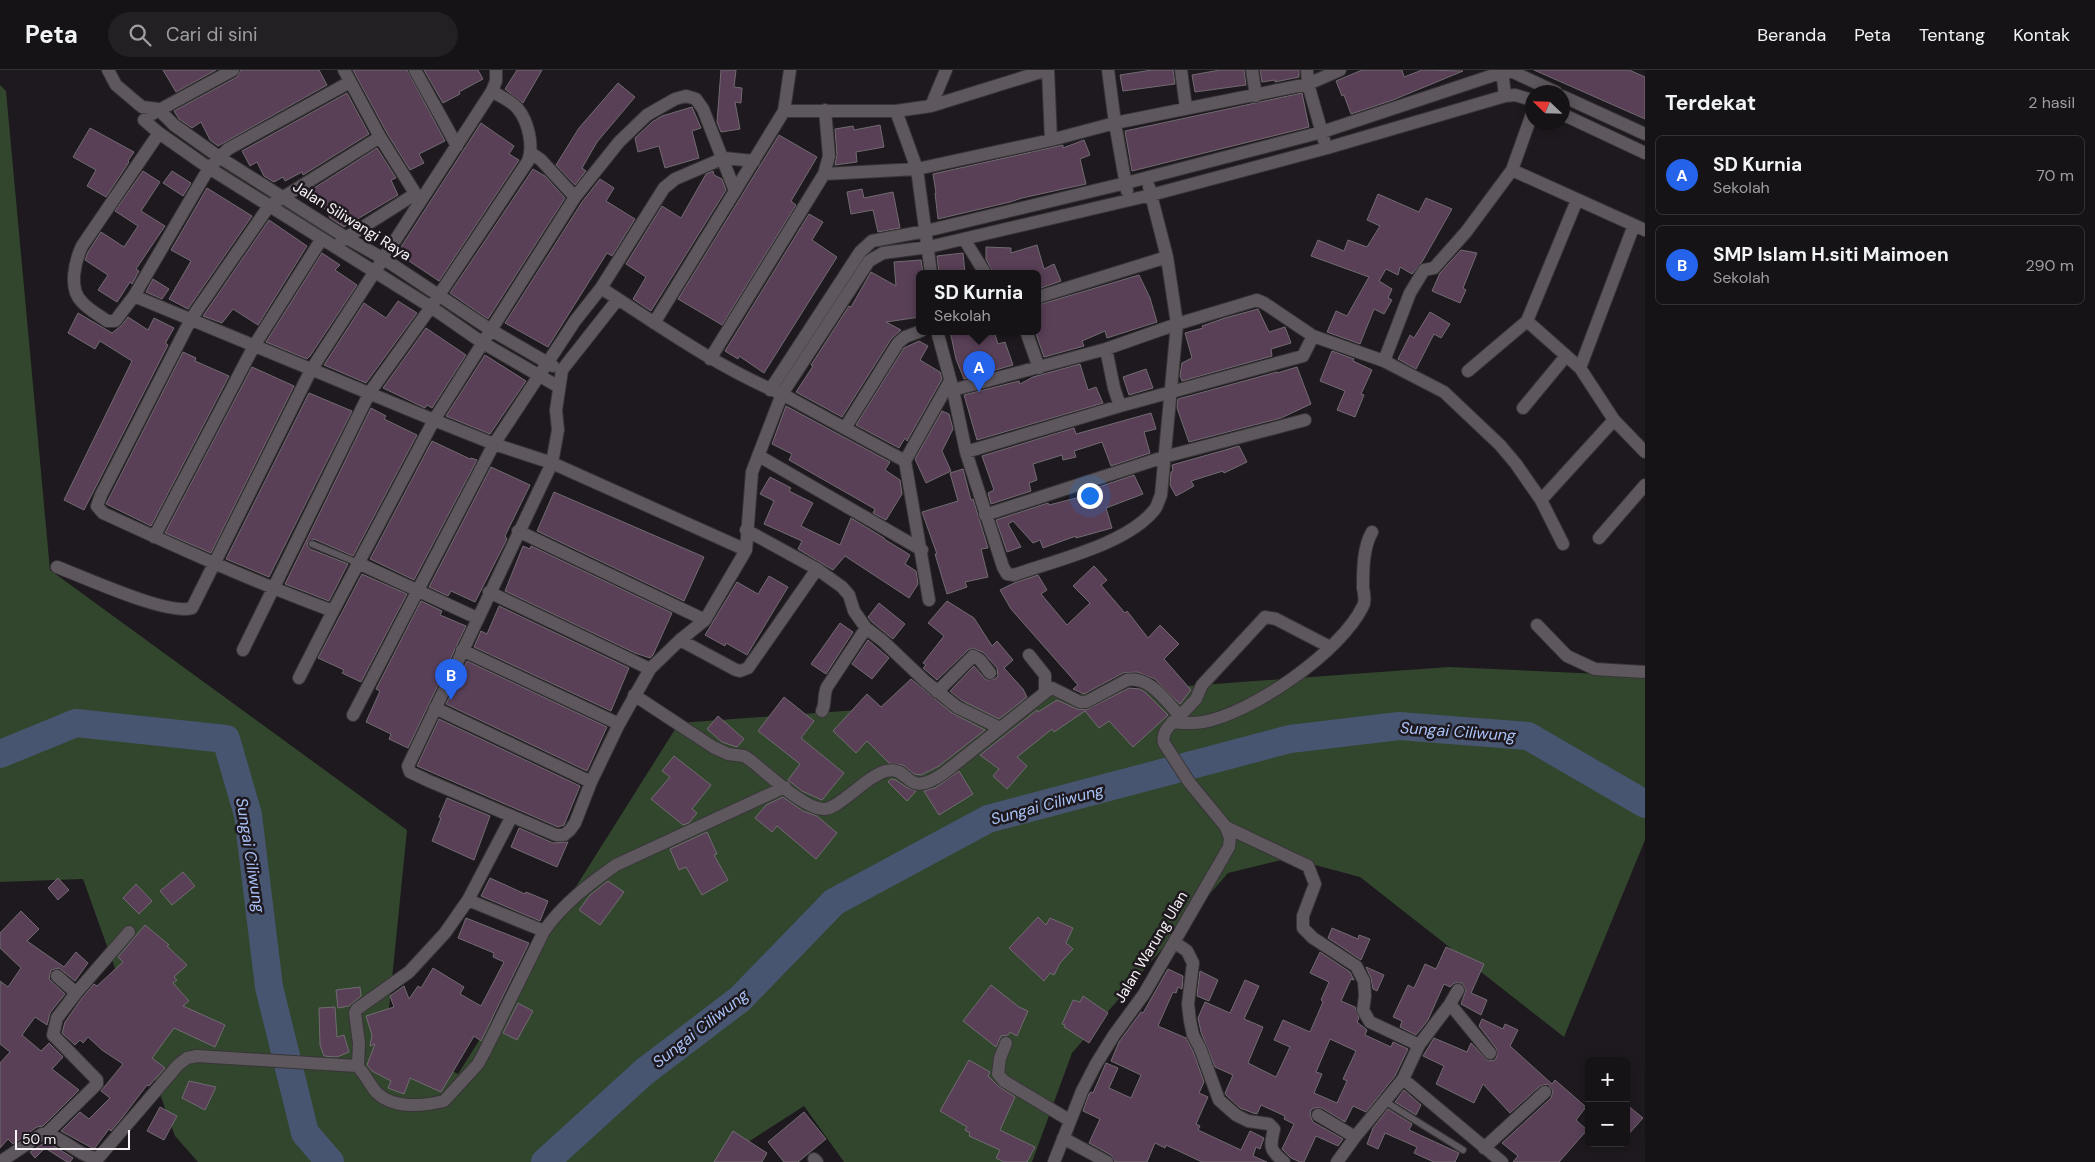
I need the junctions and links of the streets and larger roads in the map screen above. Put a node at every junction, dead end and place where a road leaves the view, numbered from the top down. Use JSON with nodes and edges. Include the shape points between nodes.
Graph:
{"nodes":[{"id":1,"x":108,"y":70,"type":"edge"},
{"id":2,"x":232,"y":70,"type":"edge"},
{"id":3,"x":414,"y":70,"type":"edge"},
{"id":4,"x":496,"y":70,"type":"edge"},
{"id":5,"x":790,"y":70,"type":"edge"},
{"id":6,"x":946,"y":70,"type":"edge"},
{"id":7,"x":1047,"y":70,"type":"edge"},
{"id":8,"x":1108,"y":70,"type":"edge"},
{"id":9,"x":1181,"y":70,"type":"edge"},
{"id":10,"x":1252,"y":70,"type":"edge"},
{"id":11,"x":1307,"y":70,"type":"edge"},
{"id":12,"x":1340,"y":70,"type":"edge"},
{"id":13,"x":1502,"y":71,"type":"edge"},
{"id":14,"x":347,"y":76,"type":"edge"},
{"id":15,"x":1308,"y":84,"type":"junction"},
{"id":16,"x":1541,"y":85,"type":"edge"},
{"id":17,"x":492,"y":90,"type":"junction"},
{"id":18,"x":1256,"y":96,"type":"junction"},
{"id":19,"x":1506,"y":96,"type":"junction"},
{"id":20,"x":1525,"y":98,"type":"edge"},
{"id":21,"x":1570,"y":100,"type":"edge"},
{"id":22,"x":931,"y":106,"type":"junction"},
{"id":23,"x":1186,"y":108,"type":"junction"},
{"id":24,"x":158,"y":109,"type":"junction"},
{"id":25,"x":825,"y":110,"type":"junction"},
{"id":26,"x":784,"y":111,"type":"junction"},
{"id":27,"x":896,"y":111,"type":"junction"},
{"id":28,"x":143,"y":113,"type":"junction"},
{"id":29,"x":1570,"y":118,"type":"edge"},
{"id":30,"x":1114,"y":124,"type":"junction"},
{"id":31,"x":1526,"y":130,"type":"edge"},
{"id":32,"x":1322,"y":132,"type":"junction"},
{"id":33,"x":159,"y":133,"type":"junction"},
{"id":34,"x":1645,"y":134,"type":"edge"},
{"id":35,"x":380,"y":137,"type":"junction"},
{"id":36,"x":1051,"y":140,"type":"junction"},
{"id":37,"x":457,"y":146,"type":"junction"},
{"id":38,"x":1327,"y":148,"type":"junction"},
{"id":39,"x":532,"y":153,"type":"junction"},
{"id":40,"x":1645,"y":153,"type":"edge"},
{"id":41,"x":218,"y":157,"type":"junction"},
{"id":42,"x":724,"y":158,"type":"junction"},
{"id":43,"x":754,"y":161,"type":"junction"},
{"id":44,"x":209,"y":168,"type":"junction"},
{"id":45,"x":917,"y":169,"type":"junction"},
{"id":46,"x":1512,"y":170,"type":"junction"},
{"id":47,"x":824,"y":174,"type":"junction"},
{"id":48,"x":1145,"y":178,"type":"junction"},
{"id":49,"x":1126,"y":184,"type":"junction"},
{"id":50,"x":735,"y":191,"type":"junction"},
{"id":51,"x":1151,"y":195,"type":"junction"},
{"id":52,"x":418,"y":197,"type":"junction"},
{"id":53,"x":575,"y":197,"type":"junction"},
{"id":54,"x":282,"y":198,"type":"junction"},
{"id":55,"x":1129,"y":200,"type":"junction"},
{"id":56,"x":1577,"y":200,"type":"junction"},
{"id":57,"x":269,"y":206,"type":"junction"},
{"id":58,"x":1640,"y":227,"type":"edge"},
{"id":59,"x":926,"y":231,"type":"junction"},
{"id":60,"x":345,"y":237,"type":"junction"},
{"id":61,"x":964,"y":239,"type":"junction"},
{"id":62,"x":321,"y":240,"type":"junction"},
{"id":63,"x":335,"y":247,"type":"junction"},
{"id":64,"x":929,"y":247,"type":"junction"},
{"id":65,"x":1167,"y":257,"type":"junction"},
{"id":66,"x":384,"y":259,"type":"junction"},
{"id":67,"x":931,"y":270,"type":"edge"},
{"id":68,"x":983,"y":270,"type":"edge"},
{"id":69,"x":376,"y":272,"type":"junction"},
{"id":70,"x":601,"y":288,"type":"junction"},
{"id":71,"x":438,"y":294,"type":"junction"},
{"id":72,"x":1041,"y":295,"type":"edge"},
{"id":73,"x":134,"y":296,"type":"junction"},
{"id":74,"x":618,"y":299,"type":"junction"},
{"id":75,"x":431,"y":307,"type":"junction"},
{"id":76,"x":191,"y":319,"type":"junction"},
{"id":77,"x":1528,"y":321,"type":"junction"},
{"id":78,"x":654,"y":323,"type":"junction"},
{"id":79,"x":1177,"y":324,"type":"junction"},
{"id":80,"x":491,"y":330,"type":"junction"},
{"id":81,"x":916,"y":333,"type":"edge"},
{"id":82,"x":938,"y":335,"type":"edge"},
{"id":83,"x":1027,"y":335,"type":"edge"},
{"id":84,"x":1313,"y":336,"type":"junction"},
{"id":85,"x":484,"y":343,"type":"junction"},
{"id":86,"x":254,"y":346,"type":"junction"},
{"id":87,"x":1106,"y":349,"type":"junction"},
{"id":88,"x":1566,"y":356,"type":"junction"},
{"id":89,"x":710,"y":359,"type":"junction"},
{"id":90,"x":1384,"y":361,"type":"junction"},
{"id":91,"x":547,"y":363,"type":"junction"},
{"id":92,"x":1038,"y":368,"type":"junction"},
{"id":93,"x":1580,"y":368,"type":"junction"},
{"id":94,"x":312,"y":370,"type":"junction"},
{"id":95,"x":562,"y":370,"type":"junction"},
{"id":96,"x":1468,"y":371,"type":"dead end"},
{"id":97,"x":539,"y":376,"type":"junction"},
{"id":98,"x":951,"y":386,"type":"junction"},
{"id":99,"x":559,"y":387,"type":"junction"},
{"id":100,"x":370,"y":392,"type":"junction"},
{"id":101,"x":776,"y":392,"type":"junction"},
{"id":102,"x":1172,"y":392,"type":"junction"},
{"id":103,"x":1120,"y":406,"type":"junction"},
{"id":104,"x":1523,"y":408,"type":"dead end"},
{"id":105,"x":434,"y":420,"type":"junction"},
{"id":106,"x":1305,"y":420,"type":"dead end"},
{"id":107,"x":1614,"y":420,"type":"junction"},
{"id":108,"x":845,"y":428,"type":"junction"},
{"id":109,"x":494,"y":444,"type":"junction"},
{"id":110,"x":966,"y":452,"type":"junction"},
{"id":111,"x":1645,"y":452,"type":"edge"},
{"id":112,"x":759,"y":456,"type":"junction"},
{"id":113,"x":1164,"y":457,"type":"junction"},
{"id":114,"x":906,"y":460,"type":"junction"},
{"id":115,"x":552,"y":462,"type":"junction"},
{"id":116,"x":1645,"y":485,"type":"edge"},
{"id":117,"x":1541,"y":500,"type":"junction"},
{"id":118,"x":985,"y":515,"type":"junction"},
{"id":119,"x":746,"y":530,"type":"junction"},
{"id":120,"x":518,"y":531,"type":"junction"},
{"id":121,"x":1372,"y":532,"type":"dead end"},
{"id":122,"x":154,"y":536,"type":"junction"},
{"id":123,"x":1599,"y":538,"type":"dead end"},
{"id":124,"x":1563,"y":544,"type":"dead end"},
{"id":125,"x":746,"y":550,"type":"junction"},
{"id":126,"x":922,"y":550,"type":"junction"},
{"id":127,"x":358,"y":563,"type":"junction"},
{"id":128,"x":214,"y":564,"type":"junction"},
{"id":129,"x":57,"y":567,"type":"dead end"},
{"id":130,"x":817,"y":569,"type":"junction"},
{"id":131,"x":273,"y":589,"type":"junction"},
{"id":132,"x":418,"y":591,"type":"junction"},
{"id":133,"x":490,"y":592,"type":"junction"},
{"id":134,"x":929,"y":600,"type":"dead end"},
{"id":135,"x":333,"y":611,"type":"junction"},
{"id":136,"x":477,"y":618,"type":"junction"},
{"id":137,"x":705,"y":620,"type":"junction"},
{"id":138,"x":1537,"y":625,"type":"dead end"},
{"id":139,"x":866,"y":628,"type":"junction"},
{"id":140,"x":680,"y":640,"type":"junction"},
{"id":141,"x":1330,"y":647,"type":"junction"},
{"id":142,"x":243,"y":650,"type":"dead end"},
{"id":143,"x":462,"y":650,"type":"junction"},
{"id":144,"x":1029,"y":655,"type":"dead end"},
{"id":145,"x":650,"y":669,"type":"junction"},
{"id":146,"x":1645,"y":672,"type":"edge"},
{"id":147,"x":990,"y":673,"type":"dead end"},
{"id":148,"x":299,"y":678,"type":"dead end"},
{"id":149,"x":937,"y":692,"type":"junction"},
{"id":150,"x":1045,"y":692,"type":"junction"},
{"id":151,"x":634,"y":696,"type":"junction"},
{"id":152,"x":435,"y":708,"type":"junction"},
{"id":153,"x":822,"y":711,"type":"dead end"},
{"id":154,"x":353,"y":715,"type":"dead end"},
{"id":155,"x":1176,"y":719,"type":"junction"},
{"id":156,"x":619,"y":724,"type":"junction"},
{"id":157,"x":1000,"y":728,"type":"junction"},
{"id":158,"x":591,"y":782,"type":"junction"},
{"id":159,"x":785,"y":787,"type":"junction"},
{"id":160,"x":512,"y":816,"type":"junction"},
{"id":161,"x":1226,"y":827,"type":"junction"},
{"id":162,"x":468,"y":900,"type":"junction"},
{"id":163,"x":544,"y":931,"type":"junction"},
{"id":164,"x":129,"y":932,"type":"dead end"},
{"id":165,"x":1174,"y":942,"type":"junction"},
{"id":166,"x":56,"y":976,"type":"dead end"},
{"id":167,"x":1458,"y":990,"type":"dead end"},
{"id":168,"x":76,"y":993,"type":"junction"},
{"id":169,"x":1450,"y":1004,"type":"junction"},
{"id":170,"x":1006,"y":1043,"type":"dead end"},
{"id":171,"x":1419,"y":1045,"type":"junction"},
{"id":172,"x":1490,"y":1053,"type":"dead end"},
{"id":173,"x":358,"y":1066,"type":"junction"},
{"id":174,"x":1403,"y":1079,"type":"junction"},
{"id":175,"x":1545,"y":1092,"type":"dead end"},
{"id":176,"x":1318,"y":1115,"type":"dead end"},
{"id":177,"x":1070,"y":1120,"type":"junction"},
{"id":178,"x":46,"y":1134,"type":"junction"},
{"id":179,"x":1354,"y":1137,"type":"junction"},
{"id":180,"x":1063,"y":1138,"type":"junction"},
{"id":181,"x":1484,"y":1148,"type":"junction"},
{"id":182,"x":0,"y":1162,"type":"edge"},
{"id":183,"x":1054,"y":1162,"type":"edge"},
{"id":184,"x":1106,"y":1162,"type":"edge"},
{"id":185,"x":1284,"y":1162,"type":"edge"},
{"id":186,"x":1337,"y":1162,"type":"edge"},
{"id":187,"x":1502,"y":1162,"type":"edge"}],
"edges":[{"from":1,"to":28,"type":"street","name":"Jalan Siliwangi Raya","via":[[116,85]]},
{"from":2,"to":24,"type":"street"},
{"from":3,"to":37,"type":"street"},
{"from":4,"to":17,"type":"street"},
{"from":5,"to":26,"type":"street"},
{"from":6,"to":22,"type":"street"},
{"from":7,"to":22,"type":"street"},
{"from":7,"to":36,"type":"street"},
{"from":8,"to":30,"type":"street"},
{"from":9,"to":23,"type":"street"},
{"from":10,"to":18,"type":"street"},
{"from":11,"to":15,"type":"street"},
{"from":12,"to":15,"type":"street"},
{"from":13,"to":16,"type":"street","via":[[1513,72]]},
{"from":13,"to":19,"type":"street"},
{"from":13,"to":32,"type":"street"},
{"from":14,"to":35,"type":"street"},
{"from":14,"to":41,"type":"street"},
{"from":15,"to":18,"type":"street"},
{"from":15,"to":32,"type":"street"},
{"from":17,"to":37,"type":"street"},
{"from":17,"to":39,"type":"street","via":[[517,108],[526,125]]},
{"from":18,"to":23,"type":"street"},
{"from":19,"to":20,"type":"street"},
{"from":19,"to":38,"type":"street"},
{"from":21,"to":34,"type":"street"},
{"from":22,"to":27,"type":"street"},
{"from":23,"to":30,"type":"street"},
{"from":24,"to":28,"type":"street"},
{"from":24,"to":41,"type":"street","name":"Jalan Siliwangi Raya"},
{"from":25,"to":26,"type":"street"},
{"from":25,"to":27,"type":"street"},
{"from":25,"to":47,"type":"street","via":[[829,156]]},
{"from":26,"to":43,"type":"street"},
{"from":27,"to":45,"type":"street"},
{"from":28,"to":33,"type":"street","name":"Jalan Siliwangi Raya"},
{"from":29,"to":40,"type":"street"},
{"from":30,"to":36,"type":"street"},
{"from":30,"to":49,"type":"street"},
{"from":31,"to":46,"type":"street"},
{"from":32,"to":38,"type":"street"},
{"from":32,"to":48,"type":"street"},
{"from":33,"to":44,"type":"street","name":"Jalan Siliwangi Raya"},
{"from":33,"to":73,"type":"street","via":[[82,246],[74,268],[80,302],[107,321],[115,321]]},
{"from":35,"to":52,"type":"street"},
{"from":35,"to":54,"type":"street"},
{"from":36,"to":45,"type":"street"},
{"from":37,"to":52,"type":"street"},
{"from":38,"to":51,"type":"street"},
{"from":39,"to":53,"type":"street"},
{"from":39,"to":71,"type":"street"},
{"from":41,"to":44,"type":"street"},
{"from":41,"to":54,"type":"street","name":"Jalan Siliwangi Raya"},
{"from":42,"to":43,"type":"street"},
{"from":42,"to":50,"type":"street"},
{"from":42,"to":53,"type":"street","via":[[704,109],[696,99],[681,97],[646,115],[633,126]]},
{"from":42,"to":70,"type":"street","via":[[675,179],[664,188]]},
{"from":43,"to":50,"type":"street"},
{"from":44,"to":57,"type":"street","name":"Jalan Siliwangi Raya"},
{"from":44,"to":73,"type":"street"},
{"from":45,"to":47,"type":"street"},
{"from":45,"to":59,"type":"street"},
{"from":46,"to":56,"type":"street"},
{"from":46,"to":90,"type":"street","via":[[1466,232],[1434,268],[1424,270],[1410,293]]},
{"from":47,"to":89,"type":"street"},
{"from":48,"to":49,"type":"street"},
{"from":48,"to":51,"type":"street"},
{"from":49,"to":55,"type":"street"},
{"from":49,"to":59,"type":"street"},
{"from":50,"to":78,"type":"street"},
{"from":51,"to":55,"type":"street"},
{"from":51,"to":65,"type":"street"},
{"from":52,"to":60,"type":"street"},
{"from":52,"to":66,"type":"street"},
{"from":53,"to":80,"type":"street"},
{"from":54,"to":57,"type":"street"},
{"from":54,"to":60,"type":"street","name":"Jalan Siliwangi Raya"},
{"from":55,"to":61,"type":"street"},
{"from":56,"to":58,"type":"street"},
{"from":56,"to":77,"type":"street"},
{"from":57,"to":62,"type":"street","name":"Jalan Siliwangi Raya"},
{"from":57,"to":76,"type":"street"},
{"from":58,"to":93,"type":"street"},
{"from":59,"to":64,"type":"street"},
{"from":59,"to":101,"type":"street","via":[[872,241],[865,246]]},
{"from":60,"to":63,"type":"street"},
{"from":60,"to":66,"type":"street","name":"Jalan Siliwangi Raya"},
{"from":61,"to":64,"type":"street"},
{"from":61,"to":68,"type":"street"},
{"from":62,"to":63,"type":"street","name":"Jalan Siliwangi Raya"},
{"from":62,"to":86,"type":"street"},
{"from":63,"to":69,"type":"street","name":"Jalan Siliwangi Raya"},
{"from":64,"to":67,"type":"street"},
{"from":64,"to":101,"type":"street","via":[[883,253],[869,261]]},
{"from":65,"to":72,"type":"street"},
{"from":65,"to":79,"type":"street"},
{"from":66,"to":69,"type":"street"},
{"from":66,"to":71,"type":"street","name":"Jalan Siliwangi Raya"},
{"from":69,"to":75,"type":"street","name":"Jalan Siliwangi Raya"},
{"from":69,"to":94,"type":"street"},
{"from":70,"to":74,"type":"street"},
{"from":70,"to":91,"type":"street"},
{"from":71,"to":75,"type":"street"},
{"from":71,"to":80,"type":"street","name":"Jalan Siliwangi Raya"},
{"from":73,"to":76,"type":"street"},
{"from":74,"to":78,"type":"street"},
{"from":74,"to":95,"type":"street"},
{"from":75,"to":85,"type":"street","name":"Jalan Siliwangi Raya"},
{"from":75,"to":100,"type":"street"},
{"from":76,"to":86,"type":"street"},
{"from":76,"to":122,"type":"street","via":[[98,506],[103,513]]},
{"from":77,"to":88,"type":"street"},
{"from":77,"to":96,"type":"street"},
{"from":78,"to":89,"type":"street"},
{"from":79,"to":84,"type":"street","via":[[1257,300]]},
{"from":79,"to":87,"type":"street"},
{"from":79,"to":102,"type":"street"},
{"from":80,"to":85,"type":"street"},
{"from":80,"to":91,"type":"street","name":"Jalan Siliwangi Raya"},
{"from":81,"to":108,"type":"street","via":[[898,343]]},
{"from":82,"to":98,"type":"street"},
{"from":83,"to":92,"type":"street"},
{"from":84,"to":90,"type":"street"},
{"from":84,"to":102,"type":"street","via":[[1302,356]]},
{"from":85,"to":97,"type":"street","name":"Jalan Siliwangi Raya"},
{"from":85,"to":105,"type":"street"},
{"from":86,"to":94,"type":"street"},
{"from":86,"to":122,"type":"street"},
{"from":87,"to":92,"type":"street"},
{"from":87,"to":103,"type":"street"},
{"from":88,"to":93,"type":"street"},
{"from":88,"to":104,"type":"street"},
{"from":89,"to":101,"type":"street"},
{"from":90,"to":117,"type":"street","via":[[1444,392],[1500,445]]},
{"from":91,"to":95,"type":"street","name":"Jalan Siliwangi Raya"},
{"from":91,"to":97,"type":"street"},
{"from":92,"to":98,"type":"street"},
{"from":93,"to":107,"type":"street"},
{"from":94,"to":100,"type":"street"},
{"from":94,"to":128,"type":"street"},
{"from":95,"to":99,"type":"street"},
{"from":97,"to":99,"type":"street","name":"Jalan Siliwangi Raya"},
{"from":97,"to":109,"type":"street"},
{"from":98,"to":110,"type":"street"},
{"from":98,"to":114,"type":"street"},
{"from":99,"to":115,"type":"street","via":[[558,430]]},
{"from":100,"to":105,"type":"street"},
{"from":100,"to":131,"type":"street"},
{"from":101,"to":108,"type":"street"},
{"from":101,"to":112,"type":"street"},
{"from":102,"to":103,"type":"street"},
{"from":102,"to":113,"type":"street"},
{"from":103,"to":110,"type":"street"},
{"from":105,"to":109,"type":"street"},
{"from":105,"to":127,"type":"street"},
{"from":106,"to":113,"type":"street"},
{"from":107,"to":111,"type":"street"},
{"from":107,"to":117,"type":"street"},
{"from":108,"to":114,"type":"street"},
{"from":109,"to":115,"type":"street"},
{"from":109,"to":132,"type":"street"},
{"from":110,"to":118,"type":"street"},
{"from":112,"to":119,"type":"street","via":[[750,479]]},
{"from":112,"to":126,"type":"street"},
{"from":113,"to":118,"type":"street"},
{"from":113,"to":118,"type":"street","via":[[1161,495],[1156,508],[1139,524],[1112,541],[1014,575],[1007,574],[1003,567]]},
{"from":114,"to":126,"type":"street"},
{"from":115,"to":120,"type":"street"},
{"from":115,"to":125,"type":"street"},
{"from":116,"to":123,"type":"street"},
{"from":117,"to":124,"type":"street"},
{"from":119,"to":125,"type":"street"},
{"from":119,"to":130,"type":"street"},
{"from":120,"to":133,"type":"street"},
{"from":120,"to":137,"type":"street"},
{"from":121,"to":141,"type":"street","via":[[1365,543],[1364,604]]},
{"from":122,"to":128,"type":"street"},
{"from":125,"to":137,"type":"street"},
{"from":126,"to":134,"type":"street"},
{"from":127,"to":132,"type":"street"},
{"from":127,"to":135,"type":"street"},
{"from":128,"to":129,"type":"street","via":[[195,604],[186,610],[157,605]]},
{"from":128,"to":131,"type":"street"},
{"from":130,"to":139,"type":"street","via":[[849,595]]},
{"from":130,"to":140,"type":"street","via":[[745,670],[736,670]]},
{"from":131,"to":135,"type":"street"},
{"from":131,"to":142,"type":"street"},
{"from":132,"to":136,"type":"street"},
{"from":132,"to":154,"type":"street"},
{"from":133,"to":136,"type":"street"},
{"from":133,"to":145,"type":"street"},
{"from":135,"to":148,"type":"street"},
{"from":136,"to":143,"type":"street"},
{"from":137,"to":140,"type":"street"},
{"from":138,"to":146,"type":"street","via":[[1567,656],[1595,669]]},
{"from":139,"to":149,"type":"street"},
{"from":139,"to":153,"type":"street","via":[[827,687]]},
{"from":140,"to":145,"type":"street"},
{"from":141,"to":155,"type":"street","via":[[1305,670],[1261,698],[1204,722],[1187,724]]},
{"from":141,"to":155,"type":"street","via":[[1276,619],[1265,617],[1202,685],[1196,699]]},
{"from":143,"to":152,"type":"street"},
{"from":143,"to":156,"type":"street"},
{"from":144,"to":150,"type":"street","via":[[1045,675]]},
{"from":145,"to":151,"type":"street"},
{"from":147,"to":149,"type":"street","via":[[973,656]]},
{"from":149,"to":157,"type":"street"},
{"from":150,"to":155,"type":"street","via":[[1055,689],[1086,702],[1134,678],[1148,683]]},
{"from":150,"to":157,"type":"street"},
{"from":151,"to":156,"type":"street"},
{"from":151,"to":159,"type":"street","via":[[713,748],[744,756]]},
{"from":152,"to":158,"type":"street"},
{"from":152,"to":160,"type":"street","via":[[408,771]]},
{"from":155,"to":161,"type":"street","via":[[1162,737],[1164,743],[1189,782]]},
{"from":156,"to":158,"type":"street"},
{"from":157,"to":159,"type":"street","via":[[926,784],[919,785],[896,772],[887,771],[826,809],[816,809],[804,803]]},
{"from":158,"to":160,"type":"street","via":[[575,823],[564,835],[556,835]]},
{"from":159,"to":163,"type":"street","via":[[616,865],[571,900]]},
{"from":160,"to":162,"type":"street"},
{"from":161,"to":165,"type":"street","name":"Jalan Warung Ulan","via":[[1229,847]]},
{"from":161,"to":171,"type":"street","via":[[1308,866],[1315,884],[1303,916],[1303,928],[1356,966],[1364,981],[1364,1010],[1370,1022]]},
{"from":162,"to":163,"type":"street"},
{"from":162,"to":173,"type":"street","via":[[445,933],[409,972],[357,1009]]},
{"from":163,"to":173,"type":"street","via":[[478,1064],[444,1101],[418,1105],[386,1099],[375,1091]]},
{"from":164,"to":168,"type":"street"},
{"from":165,"to":177,"type":"street","name":"Jalan Warung Ulan","via":[[1144,994],[1096,1064]]},
{"from":165,"to":185,"type":"street","via":[[1187,951],[1194,962],[1188,1004],[1190,1021],[1219,1100],[1248,1121],[1269,1124],[1274,1129],[1272,1152]]},
{"from":166,"to":168,"type":"street"},
{"from":167,"to":169,"type":"street"},
{"from":168,"to":178,"type":"street","via":[[57,1018],[54,1035],[97,1080],[97,1084]]},
{"from":169,"to":171,"type":"street"},
{"from":169,"to":172,"type":"street"},
{"from":170,"to":177,"type":"street","via":[[998,1074],[1004,1081]]},
{"from":171,"to":174,"type":"street"},
{"from":173,"to":178,"type":"street","via":[[197,1056],[183,1060],[99,1157],[91,1158],[58,1137]]},
{"from":174,"to":179,"type":"street"},
{"from":174,"to":181,"type":"street"},
{"from":175,"to":181,"type":"street"},
{"from":176,"to":179,"type":"street"},
{"from":177,"to":180,"type":"street","name":"Jalan Warung Ulan"},
{"from":178,"to":182,"type":"street","via":[[37,1136]]},
{"from":179,"to":186,"type":"street"},
{"from":180,"to":183,"type":"street","name":"Jalan Warung Ulan"},
{"from":180,"to":184,"type":"street"},
{"from":181,"to":187,"type":"street"}]}
